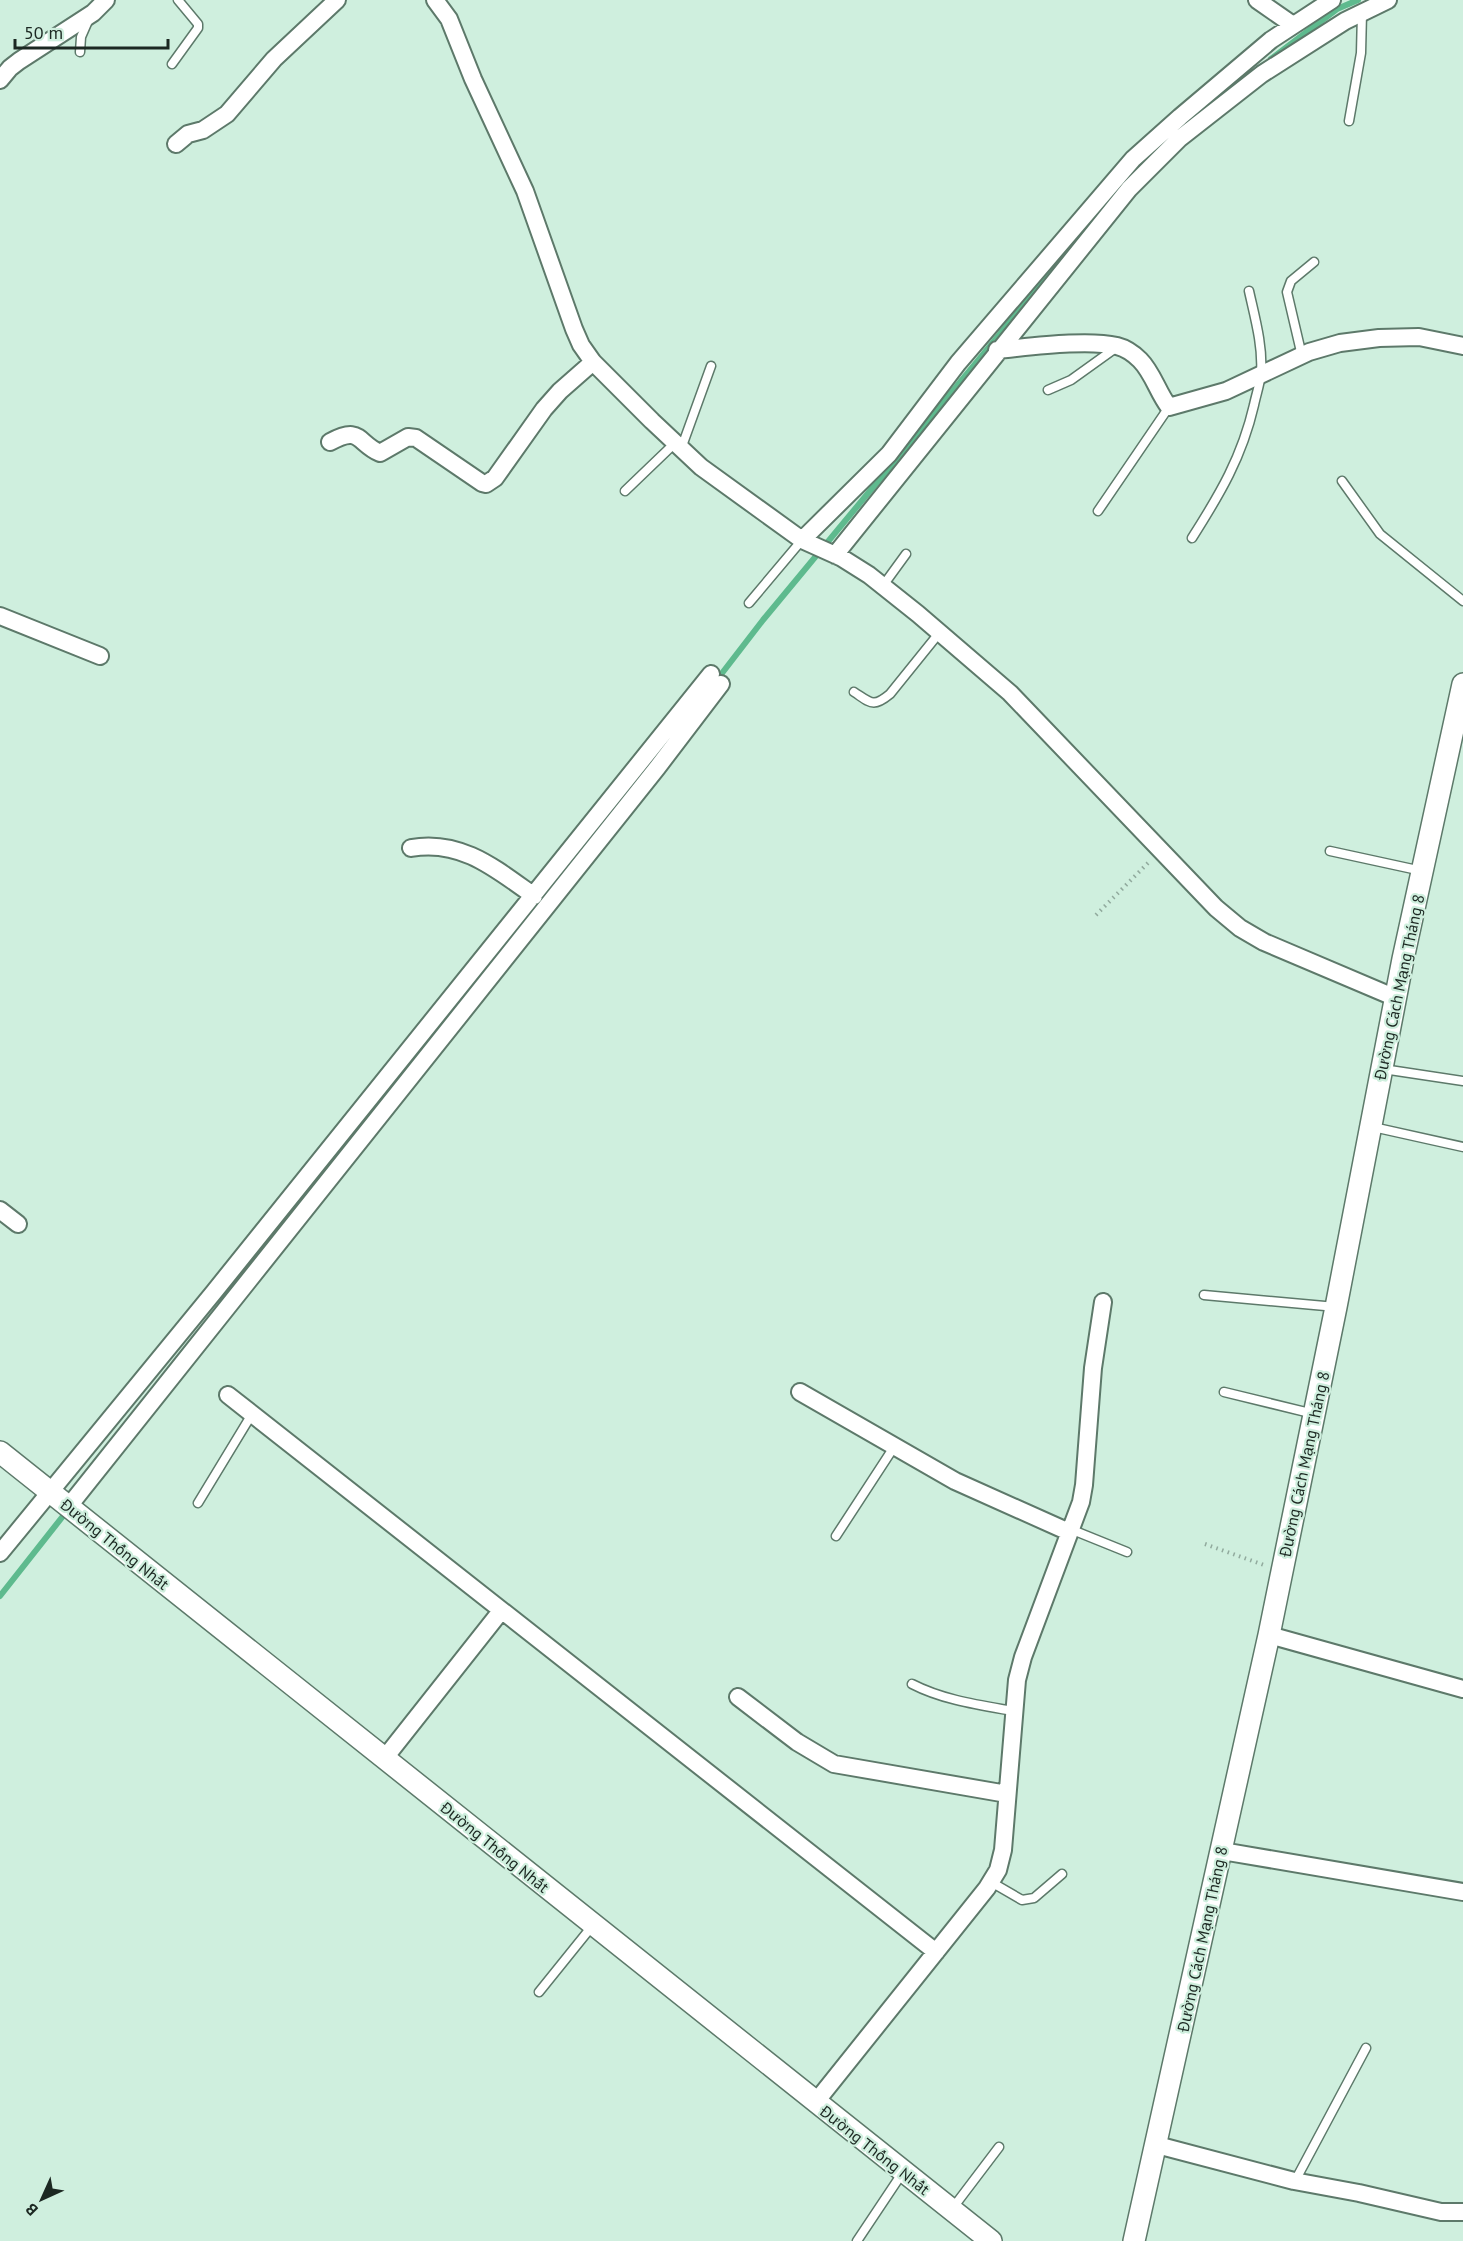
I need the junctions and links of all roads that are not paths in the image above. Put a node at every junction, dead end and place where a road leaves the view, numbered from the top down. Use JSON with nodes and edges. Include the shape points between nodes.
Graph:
{"nodes":[{"id":1,"x":106,"y":0,"type":"edge"},
{"id":2,"x":178,"y":0,"type":"edge"},
{"id":3,"x":337,"y":0,"type":"edge"},
{"id":4,"x":435,"y":0,"type":"edge"},
{"id":5,"x":1257,"y":0,"type":"edge"},
{"id":6,"x":1332,"y":0,"type":"edge"},
{"id":7,"x":1388,"y":0,"type":"edge"},
{"id":8,"x":93,"y":13,"type":"junction"},
{"id":9,"x":1362,"y":13,"type":"junction"},
{"id":10,"x":1293,"y":25,"type":"junction"},
{"id":11,"x":80,"y":52,"type":"dead end"},
{"id":12,"x":172,"y":64,"type":"dead end"},
{"id":13,"x":0,"y":80,"type":"edge"},
{"id":14,"x":1349,"y":121,"type":"dead end"},
{"id":15,"x":176,"y":144,"type":"dead end"},
{"id":16,"x":1314,"y":262,"type":"dead end"},
{"id":17,"x":1249,"y":291,"type":"dead end"},
{"id":18,"x":1118,"y":346,"type":"junction"},
{"id":19,"x":1463,"y":346,"type":"edge"},
{"id":20,"x":997,"y":350,"type":"junction"},
{"id":21,"x":1302,"y":356,"type":"junction"},
{"id":22,"x":593,"y":362,"type":"junction"},
{"id":23,"x":711,"y":366,"type":"dead end"},
{"id":24,"x":1261,"y":375,"type":"junction"},
{"id":25,"x":1048,"y":390,"type":"dead end"},
{"id":26,"x":1169,"y":407,"type":"junction"},
{"id":27,"x":330,"y":442,"type":"dead end"},
{"id":28,"x":678,"y":446,"type":"junction"},
{"id":29,"x":1342,"y":480,"type":"dead end"},
{"id":30,"x":625,"y":491,"type":"dead end"},
{"id":31,"x":1098,"y":511,"type":"dead end"},
{"id":32,"x":1192,"y":538,"type":"dead end"},
{"id":33,"x":807,"y":542,"type":"junction"},
{"id":34,"x":832,"y":554,"type":"junction"},
{"id":35,"x":906,"y":554,"type":"dead end"},
{"id":36,"x":882,"y":587,"type":"junction"},
{"id":37,"x":1463,"y":601,"type":"edge"},
{"id":38,"x":749,"y":603,"type":"dead end"},
{"id":39,"x":0,"y":616,"type":"edge"},
{"id":40,"x":940,"y":632,"type":"junction"},
{"id":41,"x":100,"y":656,"type":"dead end"},
{"id":42,"x":1463,"y":684,"type":"edge"},
{"id":43,"x":854,"y":692,"type":"dead end"},
{"id":44,"x":411,"y":848,"type":"dead end"},
{"id":45,"x":1330,"y":850,"type":"dead end"},
{"id":46,"x":1423,"y":871,"type":"junction"},
{"id":47,"x":534,"y":896,"type":"junction"},
{"id":48,"x":1396,"y":998,"type":"junction"},
{"id":49,"x":1382,"y":1069,"type":"junction"},
{"id":50,"x":1463,"y":1081,"type":"edge"},
{"id":51,"x":1371,"y":1126,"type":"junction"},
{"id":52,"x":1463,"y":1147,"type":"edge"},
{"id":53,"x":0,"y":1210,"type":"edge"},
{"id":54,"x":18,"y":1224,"type":"dead end"},
{"id":55,"x":1204,"y":1295,"type":"dead end"},
{"id":56,"x":1103,"y":1302,"type":"dead end"},
{"id":57,"x":1336,"y":1307,"type":"junction"},
{"id":58,"x":800,"y":1392,"type":"dead end"},
{"id":59,"x":1224,"y":1392,"type":"dead end"},
{"id":60,"x":228,"y":1395,"type":"dead end"},
{"id":61,"x":252,"y":1414,"type":"junction"},
{"id":62,"x":1314,"y":1414,"type":"junction"},
{"id":63,"x":894,"y":1447,"type":"junction"},
{"id":64,"x":0,"y":1452,"type":"edge"},
{"id":65,"x":59,"y":1499,"type":"junction"},
{"id":66,"x":198,"y":1503,"type":"dead end"},
{"id":67,"x":1070,"y":1531,"type":"junction"},
{"id":68,"x":836,"y":1536,"type":"dead end"},
{"id":69,"x":1127,"y":1552,"type":"dead end"},
{"id":70,"x":0,"y":1553,"type":"edge"},
{"id":71,"x":501,"y":1611,"type":"junction"},
{"id":72,"x":1269,"y":1635,"type":"junction"},
{"id":73,"x":912,"y":1684,"type":"dead end"},
{"id":74,"x":1463,"y":1689,"type":"edge"},
{"id":75,"x":738,"y":1697,"type":"dead end"},
{"id":76,"x":1013,"y":1711,"type":"junction"},
{"id":77,"x":384,"y":1759,"type":"junction"},
{"id":78,"x":1007,"y":1794,"type":"junction"},
{"id":79,"x":1222,"y":1851,"type":"junction"},
{"id":80,"x":1062,"y":1874,"type":"dead end"},
{"id":81,"x":991,"y":1882,"type":"junction"},
{"id":82,"x":1463,"y":1892,"type":"edge"},
{"id":83,"x":593,"y":1925,"type":"junction"},
{"id":84,"x":936,"y":1952,"type":"junction"},
{"id":85,"x":539,"y":1992,"type":"dead end"},
{"id":86,"x":1366,"y":2048,"type":"dead end"},
{"id":87,"x":815,"y":2103,"type":"junction"},
{"id":88,"x":1157,"y":2145,"type":"junction"},
{"id":89,"x":999,"y":2147,"type":"dead end"},
{"id":90,"x":903,"y":2172,"type":"junction"},
{"id":91,"x":1294,"y":2181,"type":"junction"},
{"id":92,"x":951,"y":2209,"type":"junction"},
{"id":93,"x":1463,"y":2212,"type":"edge"},
{"id":94,"x":856,"y":2241,"type":"edge"},
{"id":95,"x":991,"y":2241,"type":"edge"},
{"id":96,"x":1134,"y":2241,"type":"edge"}],
"edges":[{"from":1,"to":8,"type":"street"},
{"from":2,"to":12,"type":"lane","via":[[198,28]]},
{"from":3,"to":15,"type":"street","via":[[274,59],[227,114]]},
{"from":4,"to":22,"type":"street","via":[[449,20],[525,191],[574,329]]},
{"from":5,"to":10,"type":"street"},
{"from":6,"to":10,"type":"street"},
{"from":7,"to":9,"type":"street"},
{"from":8,"to":11,"type":"lane","via":[[81,37]]},
{"from":8,"to":13,"type":"street","via":[[19,61]]},
{"from":9,"to":14,"type":"lane","via":[[1361,53]]},
{"from":9,"to":20,"type":"street","via":[[1262,74],[1179,139],[1129,189]]},
{"from":10,"to":33,"type":"street","via":[[1132,159],[958,363],[889,454]]},
{"from":16,"to":21,"type":"lane","via":[[1291,280],[1287,292]]},
{"from":17,"to":24,"type":"lane"},
{"from":18,"to":20,"type":"street"},
{"from":18,"to":25,"type":"lane","via":[[1071,380]]},
{"from":18,"to":26,"type":"street","via":[[1143,362]]},
{"from":19,"to":21,"type":"street","via":[[1419,337],[1378,338],[1340,343]]},
{"from":20,"to":34,"type":"street"},
{"from":21,"to":24,"type":"street"},
{"from":22,"to":27,"type":"street","via":[[544,409],[495,478],[486,484],[416,438],[408,437],[380,453],[355,435]]},
{"from":22,"to":28,"type":"street"},
{"from":23,"to":28,"type":"lane"},
{"from":24,"to":26,"type":"street","via":[[1226,391]]},
{"from":24,"to":32,"type":"lane","via":[[1237,462]]},
{"from":26,"to":31,"type":"lane"},
{"from":28,"to":30,"type":"lane"},
{"from":28,"to":33,"type":"street","via":[[718,481]]},
{"from":29,"to":37,"type":"lane","via":[[1380,534]]},
{"from":33,"to":34,"type":"street"},
{"from":33,"to":38,"type":"lane"},
{"from":34,"to":36,"type":"street"},
{"from":35,"to":36,"type":"lane"},
{"from":36,"to":40,"type":"street"},
{"from":39,"to":41,"type":"street"},
{"from":40,"to":43,"type":"lane","via":[[880,702],[874,704]]},
{"from":40,"to":48,"type":"street","via":[[1033,715],[1216,908],[1240,928]]},
{"from":42,"to":46,"type":"street","name":"Đường Cách Mạng Tháng 8"},
{"from":44,"to":47,"type":"street","via":[[434,846],[475,856]]},
{"from":45,"to":46,"type":"lane"},
{"from":46,"to":48,"type":"street","name":"Đường Cách Mạng Tháng 8"},
{"from":47,"to":65,"type":"street","via":[[214,1292]]},
{"from":47,"to":65,"type":"street","via":[[716,679],[657,768]]},
{"from":48,"to":49,"type":"street","name":"Đường Cách Mạng Tháng 8"},
{"from":49,"to":50,"type":"lane"},
{"from":49,"to":51,"type":"street","name":"Đường Cách Mạng Tháng 8"},
{"from":51,"to":52,"type":"lane"},
{"from":51,"to":57,"type":"street","name":"Đường Cách Mạng Tháng 8"},
{"from":53,"to":54,"type":"street"},
{"from":55,"to":57,"type":"lane"},
{"from":56,"to":67,"type":"street","via":[[1093,1368],[1084,1485]]},
{"from":57,"to":62,"type":"street","name":"Đường Cách Mạng Tháng 8"},
{"from":58,"to":63,"type":"street"},
{"from":59,"to":62,"type":"lane"},
{"from":60,"to":61,"type":"street"},
{"from":61,"to":66,"type":"lane"},
{"from":61,"to":71,"type":"street"},
{"from":62,"to":72,"type":"street","name":"Đường Cách Mạng Tháng 8"},
{"from":63,"to":67,"type":"street","via":[[955,1481]]},
{"from":63,"to":68,"type":"lane"},
{"from":64,"to":65,"type":"street","name":"Đường Thống Nhất"},
{"from":65,"to":70,"type":"street"},
{"from":65,"to":77,"type":"street","name":"Đường Thống Nhất"},
{"from":67,"to":69,"type":"lane"},
{"from":67,"to":76,"type":"street","via":[[1023,1657]]},
{"from":71,"to":77,"type":"street"},
{"from":71,"to":84,"type":"street"},
{"from":72,"to":74,"type":"street"},
{"from":72,"to":79,"type":"street","name":"Đường Cách Mạng Tháng 8"},
{"from":73,"to":76,"type":"lane","via":[[928,1693]]},
{"from":75,"to":78,"type":"street","via":[[834,1764]]},
{"from":76,"to":78,"type":"street"},
{"from":77,"to":83,"type":"street","name":"Đường Thống Nhất"},
{"from":78,"to":81,"type":"street","via":[[1003,1850]]},
{"from":79,"to":82,"type":"street"},
{"from":79,"to":88,"type":"street","name":"Đường Cách Mạng Tháng 8"},
{"from":80,"to":81,"type":"lane","via":[[1034,1898],[1022,1900]]},
{"from":81,"to":84,"type":"street"},
{"from":83,"to":85,"type":"lane"},
{"from":83,"to":87,"type":"street","name":"Đường Thống Nhất"},
{"from":84,"to":87,"type":"street"},
{"from":86,"to":91,"type":"lane"},
{"from":87,"to":90,"type":"street","name":"Đường Thống Nhất"},
{"from":88,"to":91,"type":"street"},
{"from":88,"to":96,"type":"street","name":"Đường Cách Mạng Tháng 8"},
{"from":89,"to":92,"type":"lane"},
{"from":90,"to":92,"type":"street","name":"Đường Thống Nhất"},
{"from":90,"to":94,"type":"lane"},
{"from":91,"to":93,"type":"street","via":[[1441,2212]]},
{"from":92,"to":95,"type":"street","name":"Đường Thống Nhất"}]}
